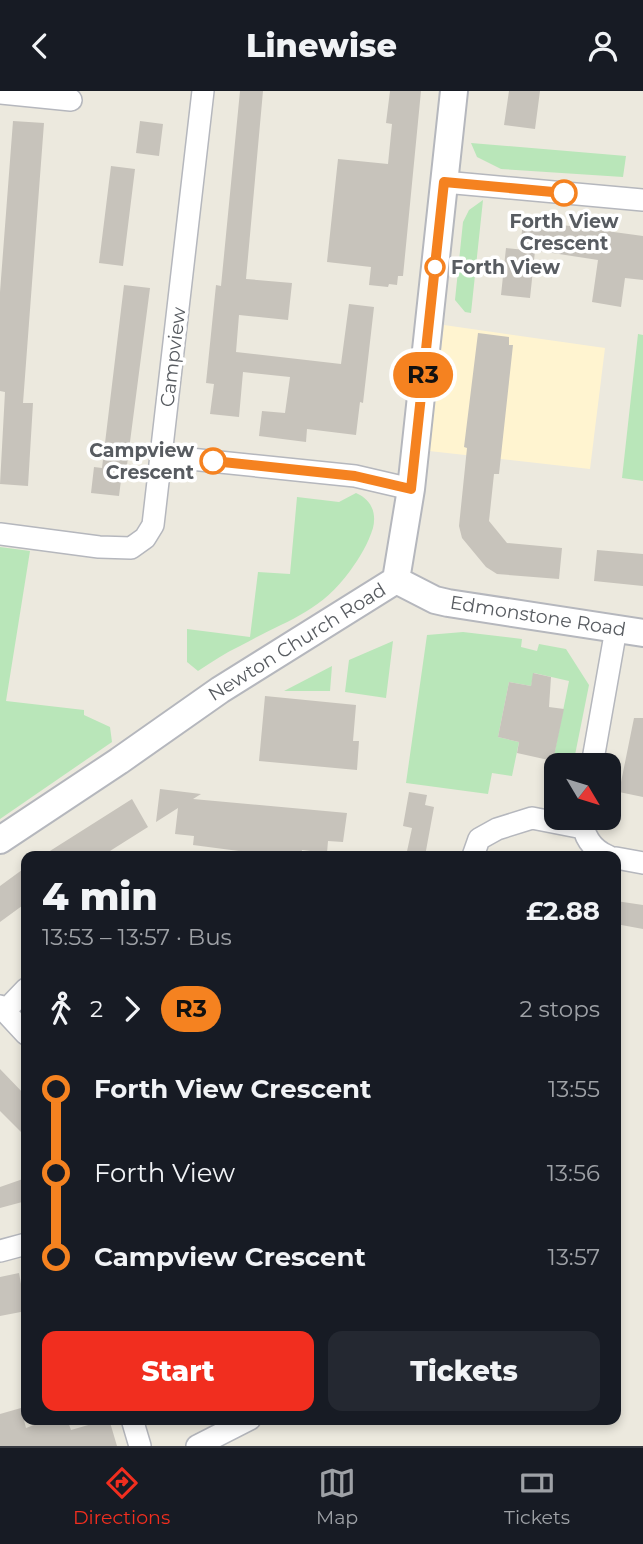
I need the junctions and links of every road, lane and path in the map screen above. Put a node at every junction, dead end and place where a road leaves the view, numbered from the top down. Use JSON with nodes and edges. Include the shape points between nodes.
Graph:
{"nodes":[{"id":1,"x":202,"y":91,"type":"edge"},
{"id":2,"x":454,"y":91,"type":"edge"},
{"id":3,"x":0,"y":93,"type":"edge"},
{"id":4,"x":71,"y":100,"type":"dead end"},
{"id":5,"x":444,"y":182,"type":"junction"},
{"id":6,"x":643,"y":200,"type":"edge"},
{"id":7,"x":161,"y":456,"type":"junction"},
{"id":8,"x":411,"y":489,"type":"junction"},
{"id":9,"x":0,"y":534,"type":"edge"},
{"id":10,"x":396,"y":580,"type":"junction"},
{"id":11,"x":616,"y":629,"type":"junction"},
{"id":12,"x":643,"y":633,"type":"edge"},
{"id":13,"x":594,"y":753,"type":"edge"},
{"id":14,"x":544,"y":819,"type":"edge"},
{"id":15,"x":586,"y":830,"type":"edge"},
{"id":16,"x":0,"y":840,"type":"edge"},
{"id":17,"x":475,"y":851,"type":"edge"},
{"id":18,"x":600,"y":851,"type":"edge"},
{"id":19,"x":621,"y":860,"type":"edge"},
{"id":20,"x":643,"y":863,"type":"edge"},
{"id":21,"x":21,"y":993,"type":"edge"},
{"id":22,"x":2,"y":1008,"type":"edge"},
{"id":23,"x":21,"y":1029,"type":"edge"},
{"id":24,"x":21,"y":1245,"type":"edge"},
{"id":25,"x":0,"y":1251,"type":"edge"},
{"id":26,"x":134,"y":1425,"type":"edge"},
{"id":27,"x":238,"y":1425,"type":"edge"},
{"id":28,"x":140,"y":1446,"type":"edge"},
{"id":29,"x":197,"y":1446,"type":"edge"}],
"edges":[{"from":1,"to":7,"type":"street","name":"Campview"},
{"from":2,"to":5,"type":"street","name":"Newton Church Road"},
{"from":3,"to":4,"type":"street"},
{"from":5,"to":6,"type":"street"},
{"from":5,"to":8,"type":"street","name":"Newton Church Road"},
{"from":7,"to":8,"type":"street","via":[[355,476]]},
{"from":7,"to":9,"type":"street","via":[[153,525],[131,548]]},
{"from":8,"to":10,"type":"street","name":"Newton Church Road"},
{"from":10,"to":11,"type":"street","name":"Edmonstone Road","via":[[448,603]]},
{"from":10,"to":16,"type":"street","name":"Newton Church Road","via":[[220,689]]},
{"from":11,"to":12,"type":"street","name":"Edmonstone Road"},
{"from":11,"to":13,"type":"street"},
{"from":14,"to":17,"type":"street","via":[[497,828],[479,839]]},
{"from":15,"to":18,"type":"street"},
{"from":19,"to":20,"type":"street"},
{"from":21,"to":22,"type":"street"},
{"from":22,"to":23,"type":"street"},
{"from":24,"to":25,"type":"street"},
{"from":26,"to":28,"type":"street"},
{"from":27,"to":29,"type":"street"}]}
